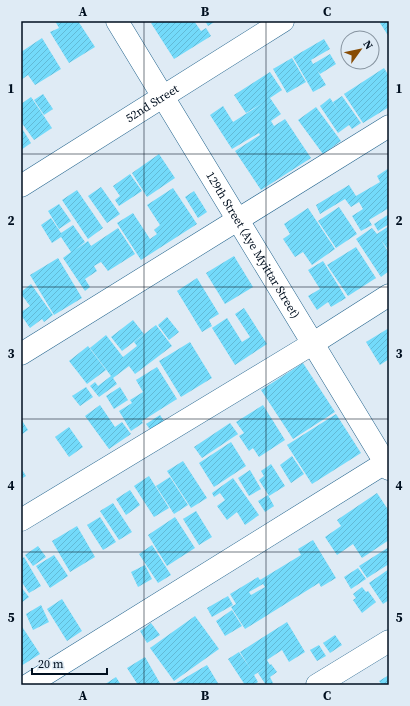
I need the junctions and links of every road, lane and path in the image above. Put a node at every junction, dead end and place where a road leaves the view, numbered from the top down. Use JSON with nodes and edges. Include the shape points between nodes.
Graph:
{"nodes":[{"id":1,"x":117,"y":21,"type":"edge"},
{"id":2,"x":283,"y":21,"type":"edge"},
{"id":3,"x":163,"y":97,"type":"junction"},
{"id":4,"x":389,"y":126,"type":"edge"},
{"id":5,"x":21,"y":186,"type":"edge"},
{"id":6,"x":237,"y":219,"type":"junction"},
{"id":7,"x":389,"y":295,"type":"edge"},
{"id":8,"x":312,"y":344,"type":"junction"},
{"id":9,"x":21,"y":354,"type":"edge"},
{"id":10,"x":387,"y":466,"type":"edge"},
{"id":11,"x":21,"y":520,"type":"edge"},
{"id":12,"x":389,"y":641,"type":"edge"},
{"id":13,"x":28,"y":685,"type":"edge"},
{"id":14,"x":317,"y":685,"type":"edge"}],
"edges":[{"from":1,"to":3,"type":"street","name":"129th Street (Aye Myittar Street)"},
{"from":2,"to":3,"type":"street","name":"52nd Street"},
{"from":3,"to":5,"type":"street","name":"52nd Street"},
{"from":3,"to":6,"type":"street","name":"129th Street (Aye Myittar Street)"},
{"from":4,"to":6,"type":"street"},
{"from":6,"to":8,"type":"street","name":"129th Street (Aye Myittar Street)"},
{"from":6,"to":9,"type":"street"},
{"from":7,"to":8,"type":"street"},
{"from":8,"to":10,"type":"street","name":"129th Street (Aye Myittar Street)"},
{"from":8,"to":11,"type":"street"},
{"from":10,"to":13,"type":"street"},
{"from":12,"to":14,"type":"street"}]}
